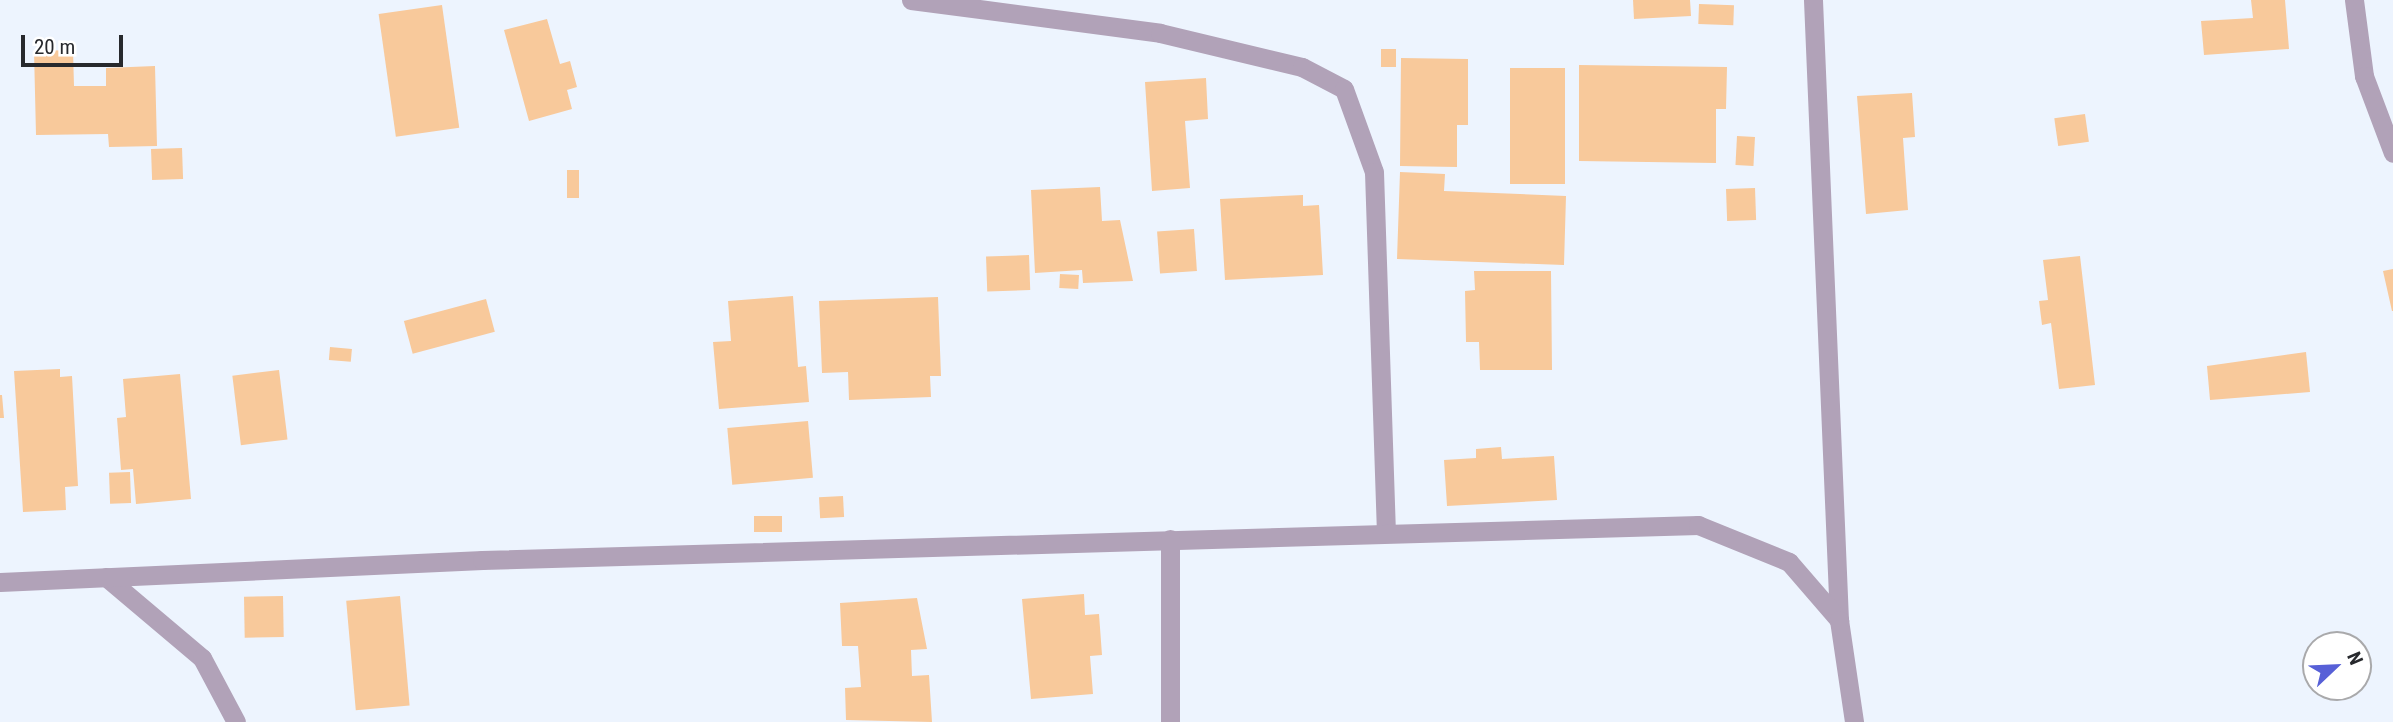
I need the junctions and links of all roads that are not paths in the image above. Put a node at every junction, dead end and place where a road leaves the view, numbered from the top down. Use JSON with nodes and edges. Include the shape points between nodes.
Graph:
{"nodes":[{"id":1,"x":911,"y":0,"type":"edge"},
{"id":2,"x":1813,"y":0,"type":"edge"},
{"id":3,"x":2354,"y":0,"type":"edge"},
{"id":4,"x":2393,"y":153,"type":"edge"},
{"id":5,"x":1386,"y":532,"type":"junction"},
{"id":6,"x":1170,"y":539,"type":"junction"},
{"id":7,"x":106,"y":577,"type":"junction"},
{"id":8,"x":0,"y":582,"type":"edge"},
{"id":9,"x":1839,"y":620,"type":"junction"},
{"id":10,"x":236,"y":722,"type":"edge"},
{"id":11,"x":1170,"y":722,"type":"edge"},
{"id":12,"x":1854,"y":722,"type":"edge"}],
"edges":[{"from":1,"to":5,"type":"street","via":[[1160,33],[1302,67],[1344,89],[1374,172]]},
{"from":2,"to":9,"type":"street"},
{"from":3,"to":4,"type":"street","via":[[2364,76]]},
{"from":5,"to":6,"type":"street"},
{"from":5,"to":9,"type":"street","via":[[1698,525],[1788,562]]},
{"from":6,"to":7,"type":"street"},
{"from":6,"to":11,"type":"street"},
{"from":7,"to":8,"type":"street"},
{"from":7,"to":10,"type":"street","via":[[202,658]]},
{"from":9,"to":12,"type":"street"}]}
